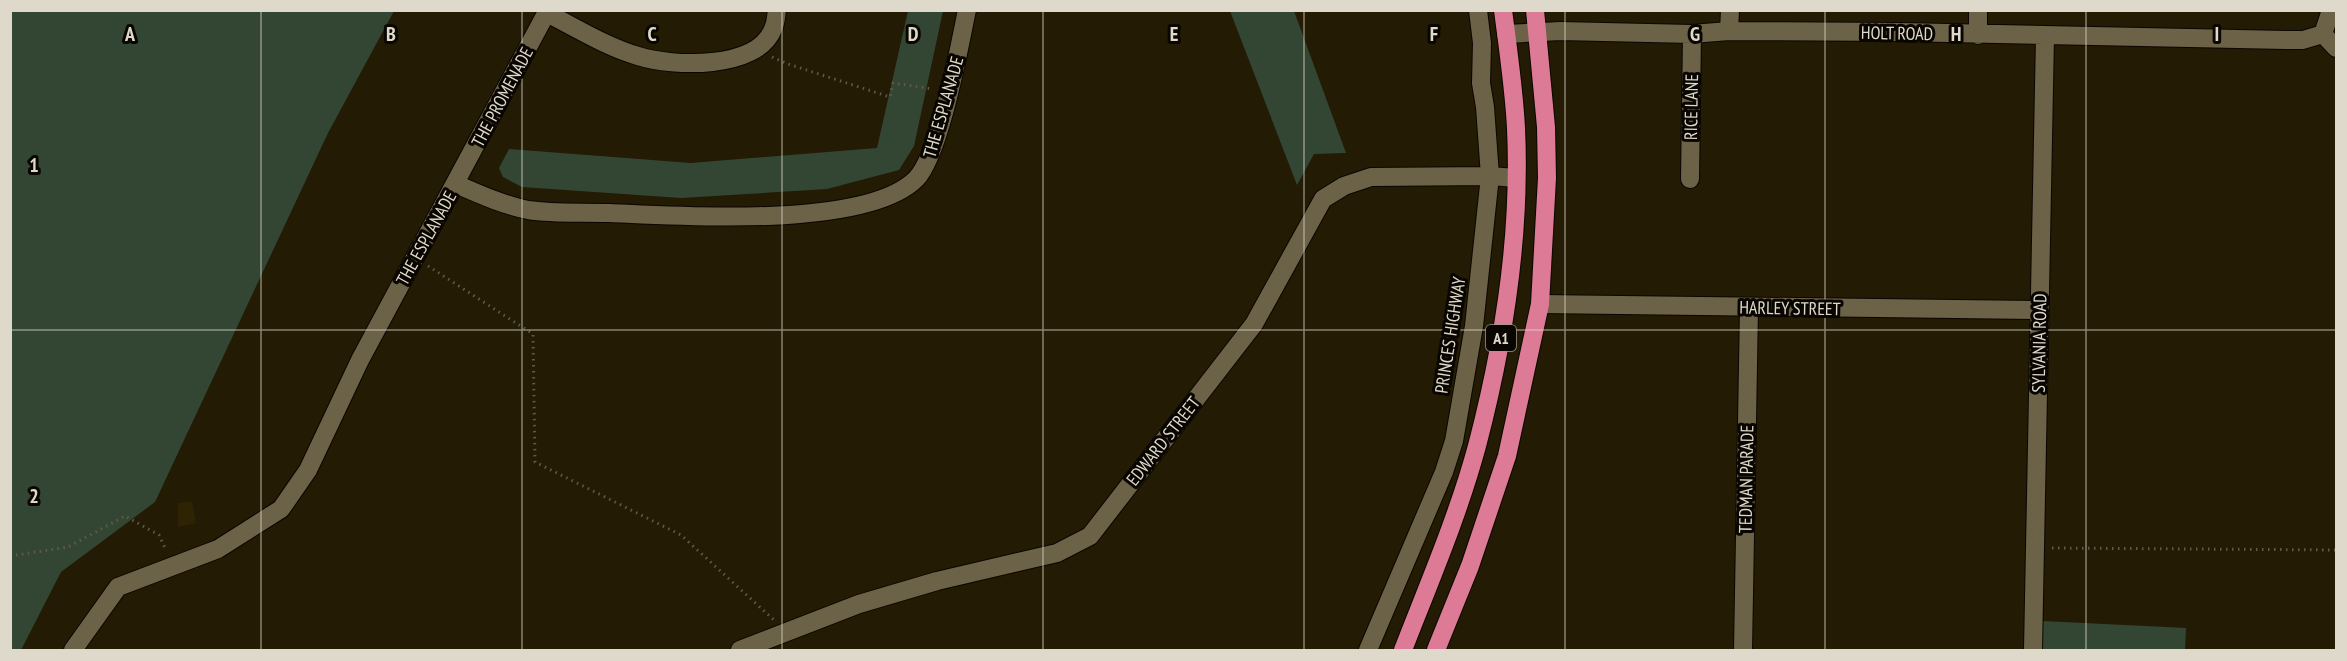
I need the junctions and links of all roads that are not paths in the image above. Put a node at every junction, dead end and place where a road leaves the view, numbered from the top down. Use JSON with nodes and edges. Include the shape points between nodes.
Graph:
{"nodes":[{"id":1,"x":777,"y":10,"type":"edge"},
{"id":2,"x":968,"y":10,"type":"edge"},
{"id":3,"x":1478,"y":10,"type":"edge"},
{"id":4,"x":1503,"y":10,"type":"edge"},
{"id":5,"x":1535,"y":10,"type":"edge"},
{"id":6,"x":1730,"y":10,"type":"edge"},
{"id":7,"x":1978,"y":10,"type":"edge"},
{"id":8,"x":2331,"y":10,"type":"edge"},
{"id":9,"x":547,"y":12,"type":"edge"},
{"id":10,"x":1729,"y":31,"type":"junction"},
{"id":11,"x":1538,"y":33,"type":"junction"},
{"id":12,"x":1506,"y":34,"type":"junction"},
{"id":13,"x":1692,"y":34,"type":"junction"},
{"id":14,"x":2323,"y":34,"type":"junction"},
{"id":15,"x":1978,"y":35,"type":"junction"},
{"id":16,"x":2045,"y":36,"type":"junction"},
{"id":17,"x":2337,"y":48,"type":"edge"},
{"id":18,"x":1490,"y":176,"type":"junction"},
{"id":19,"x":1516,"y":178,"type":"junction"},
{"id":20,"x":1690,"y":179,"type":"dead end"},
{"id":21,"x":456,"y":184,"type":"junction"},
{"id":22,"x":1540,"y":304,"type":"junction"},
{"id":23,"x":1749,"y":308,"type":"junction"},
{"id":24,"x":2040,"y":310,"type":"junction"},
{"id":25,"x":73,"y":651,"type":"edge"},
{"id":26,"x":740,"y":651,"type":"edge"},
{"id":27,"x":1368,"y":651,"type":"edge"},
{"id":28,"x":1403,"y":651,"type":"edge"},
{"id":29,"x":1436,"y":651,"type":"edge"},
{"id":30,"x":1743,"y":651,"type":"edge"},
{"id":31,"x":2033,"y":651,"type":"edge"}],
"edges":[{"from":1,"to":9,"type":"street","via":[[764,50],[733,58],[672,62],[624,51]]},
{"from":2,"to":21,"type":"street","name":"THE ESPLANADE","via":[[949,92],[925,168],[904,189],[884,198],[828,210],[696,216],[529,210]]},
{"from":3,"to":18,"type":"street","name":"PRINCES HIGHWAY"},
{"from":4,"to":12,"type":"highway","number":"A1"},
{"from":5,"to":11,"type":"highway","number":"A1"},
{"from":6,"to":10,"type":"street"},
{"from":7,"to":15,"type":"street"},
{"from":8,"to":14,"type":"street"},
{"from":9,"to":21,"type":"street","name":"THE PROMENADE"},
{"from":10,"to":13,"type":"street","name":"HOLT ROAD"},
{"from":10,"to":15,"type":"street","name":"HOLT ROAD"},
{"from":11,"to":12,"type":"street","name":"HOLT ROAD"},
{"from":11,"to":13,"type":"street","name":"HOLT ROAD"},
{"from":11,"to":22,"type":"highway","number":"A1","via":[[1547,178]]},
{"from":12,"to":19,"type":"highway","number":"A1","via":[[1516,127]]},
{"from":13,"to":20,"type":"street","name":"RICE LANE"},
{"from":14,"to":16,"type":"street","name":"HOLT ROAD","via":[[2294,40]]},
{"from":14,"to":17,"type":"street"},
{"from":15,"to":16,"type":"street","name":"HOLT ROAD"},
{"from":16,"to":24,"type":"street","name":"SYLVANIA ROAD"},
{"from":18,"to":19,"type":"street","name":"EDWARD STREET"},
{"from":18,"to":26,"type":"street","name":"EDWARD STREET","via":[[1371,177],[1344,186],[1323,199],[1254,324],[1090,536],[1057,553],[859,604]]},
{"from":18,"to":27,"type":"street","name":"PRINCES HIGHWAY","via":[[1482,271],[1454,441]]},
{"from":19,"to":28,"type":"highway","number":"A1","via":[[1502,334],[1476,447]]},
{"from":21,"to":25,"type":"street","name":"THE ESPLANADE","via":[[360,360],[308,470],[281,509],[218,549],[118,586]]},
{"from":22,"to":23,"type":"street","name":"HARLEY STREET"},
{"from":22,"to":29,"type":"highway","number":"A1","via":[[1507,456]]},
{"from":23,"to":24,"type":"street","name":"HARLEY STREET"},
{"from":23,"to":30,"type":"street","name":"TEDMAN PARADE"},
{"from":24,"to":31,"type":"street","name":"SYLVANIA ROAD"}]}
